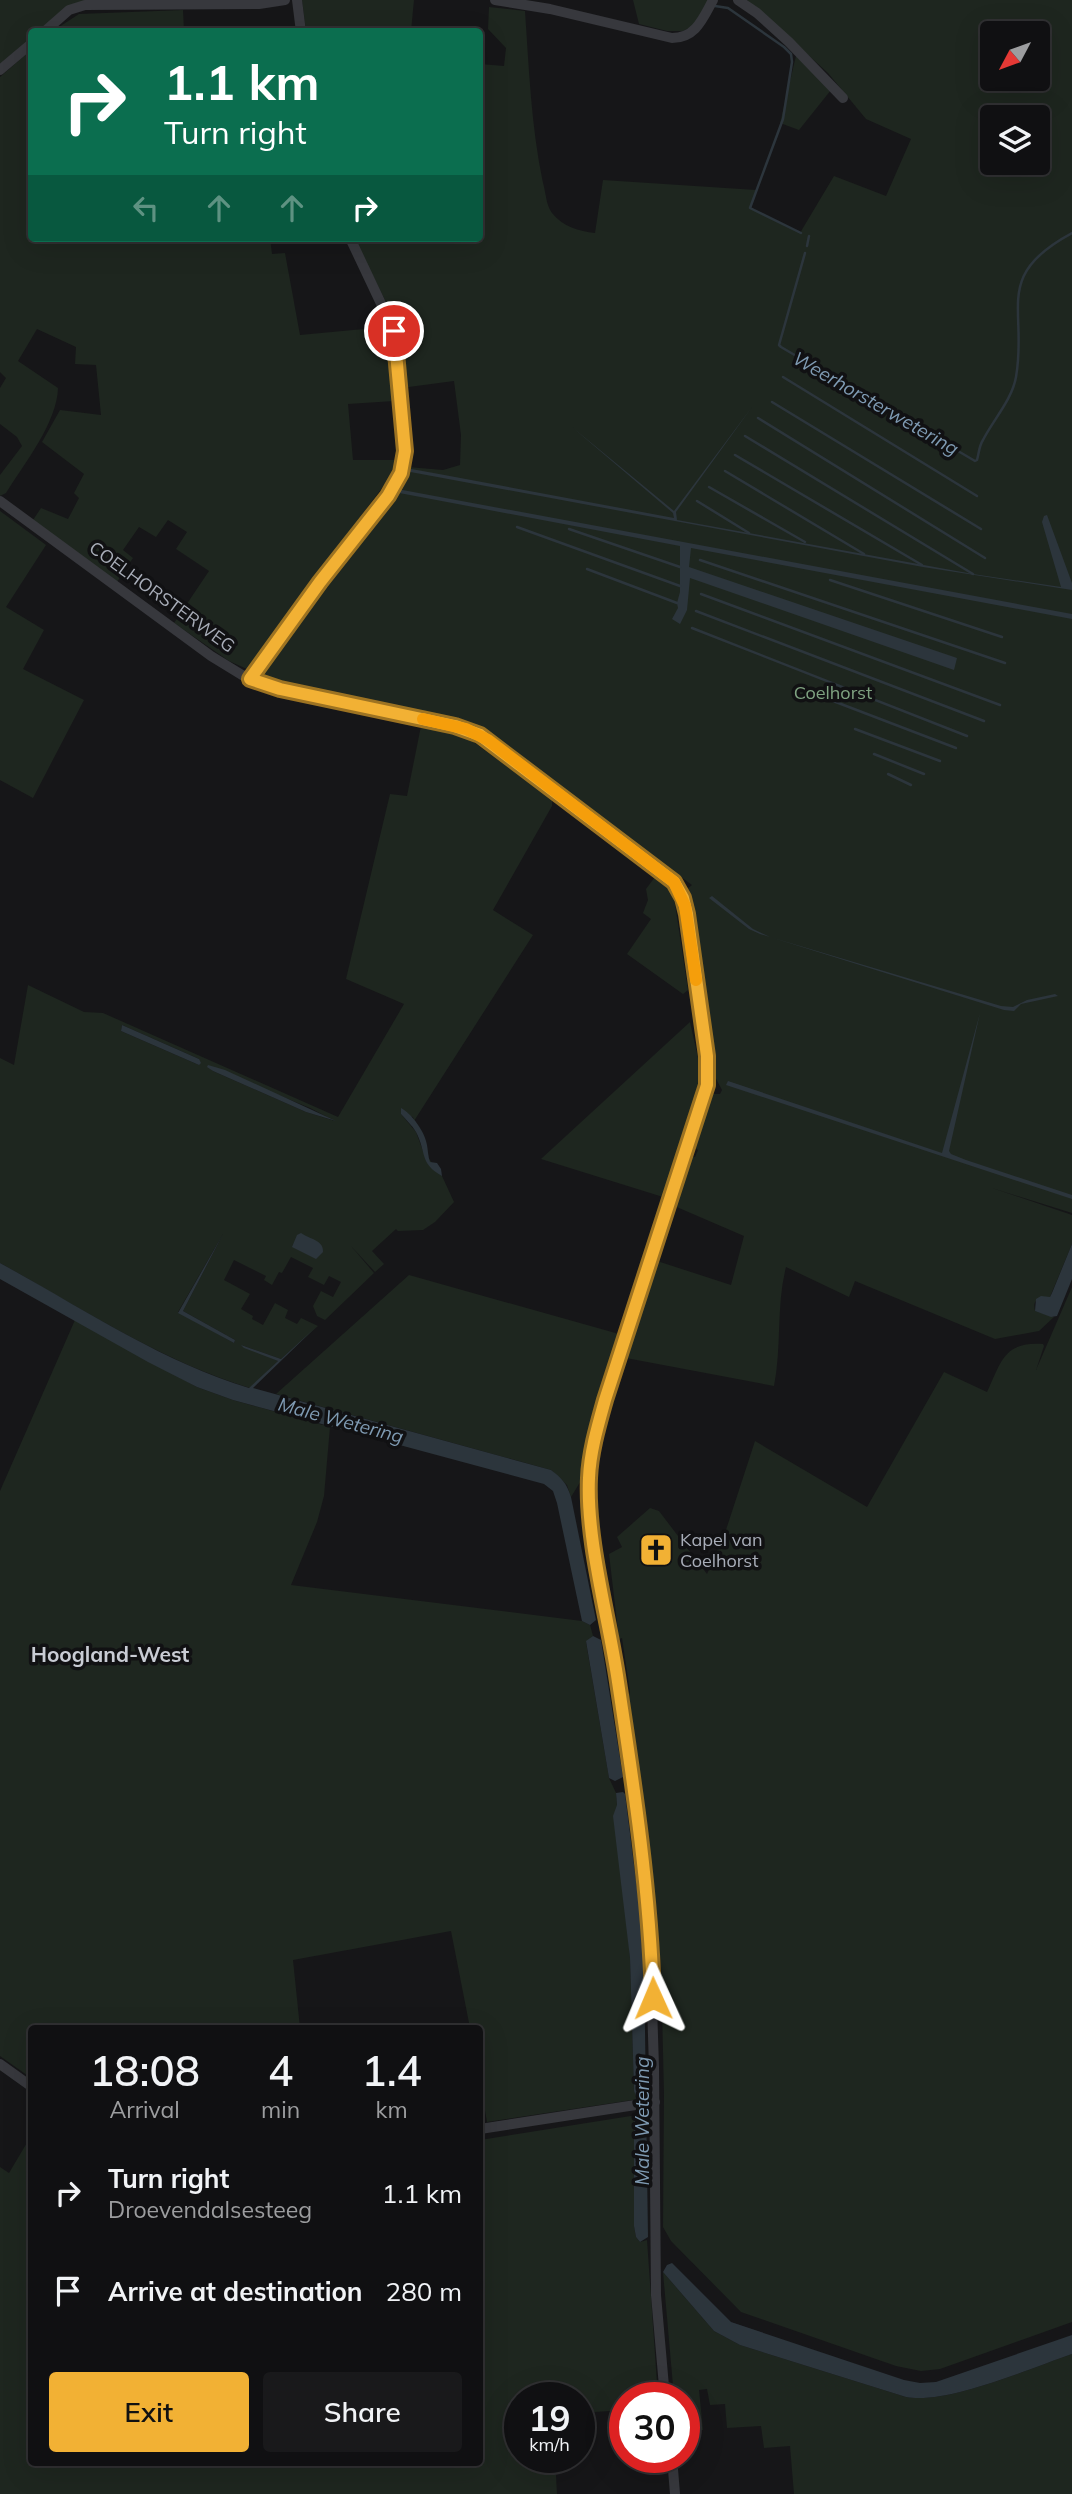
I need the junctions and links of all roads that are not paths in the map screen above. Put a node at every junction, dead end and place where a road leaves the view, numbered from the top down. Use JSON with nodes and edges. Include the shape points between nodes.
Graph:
{"nodes":[{"id":1,"x":285,"y":0,"type":"edge"},
{"id":2,"x":297,"y":0,"type":"edge"},
{"id":3,"x":495,"y":0,"type":"edge"},
{"id":4,"x":713,"y":0,"type":"edge"},
{"id":5,"x":738,"y":0,"type":"edge"},
{"id":6,"x":48,"y":28,"type":"edge"},
{"id":7,"x":300,"y":28,"type":"edge"},
{"id":8,"x":28,"y":46,"type":"edge"},
{"id":9,"x":0,"y":70,"type":"edge"},
{"id":10,"x":843,"y":98,"type":"dead end"},
{"id":11,"x":352,"y":242,"type":"edge"},
{"id":12,"x":0,"y":501,"type":"edge"},
{"id":13,"x":250,"y":679,"type":"junction"},
{"id":14,"x":0,"y":2064,"type":"edge"},
{"id":15,"x":28,"y":2084,"type":"edge"},
{"id":16,"x":653,"y":2103,"type":"junction"},
{"id":17,"x":483,"y":2129,"type":"edge"},
{"id":18,"x":663,"y":2382,"type":"edge"},
{"id":19,"x":673,"y":2473,"type":"edge"},
{"id":20,"x":675,"y":2494,"type":"edge"}],
"edges":[{"from":1,"to":6,"type":"street","via":[[78,6]]},
{"from":2,"to":7,"type":"street"},
{"from":3,"to":4,"type":"street","via":[[678,38],[695,29]]},
{"from":5,"to":10,"type":"street","via":[[789,42]]},
{"from":8,"to":9,"type":"street"},
{"from":11,"to":13,"type":"street","via":[[394,331],[403,467],[388,496]]},
{"from":12,"to":13,"type":"street","name":"COELHORSTERWEG","via":[[211,656]]},
{"from":13,"to":16,"type":"street","name":"COELHORSTERWEG","via":[[480,735],[660,870],[674,882],[685,906],[707,1056],[707,1085],[605,1400],[589,1477],[593,1533],[647,1894]]},
{"from":14,"to":15,"type":"street"},
{"from":16,"to":17,"type":"street"},
{"from":16,"to":18,"type":"street","name":"COELHORSTERWEG","via":[[656,2295]]},
{"from":19,"to":20,"type":"street"}]}
